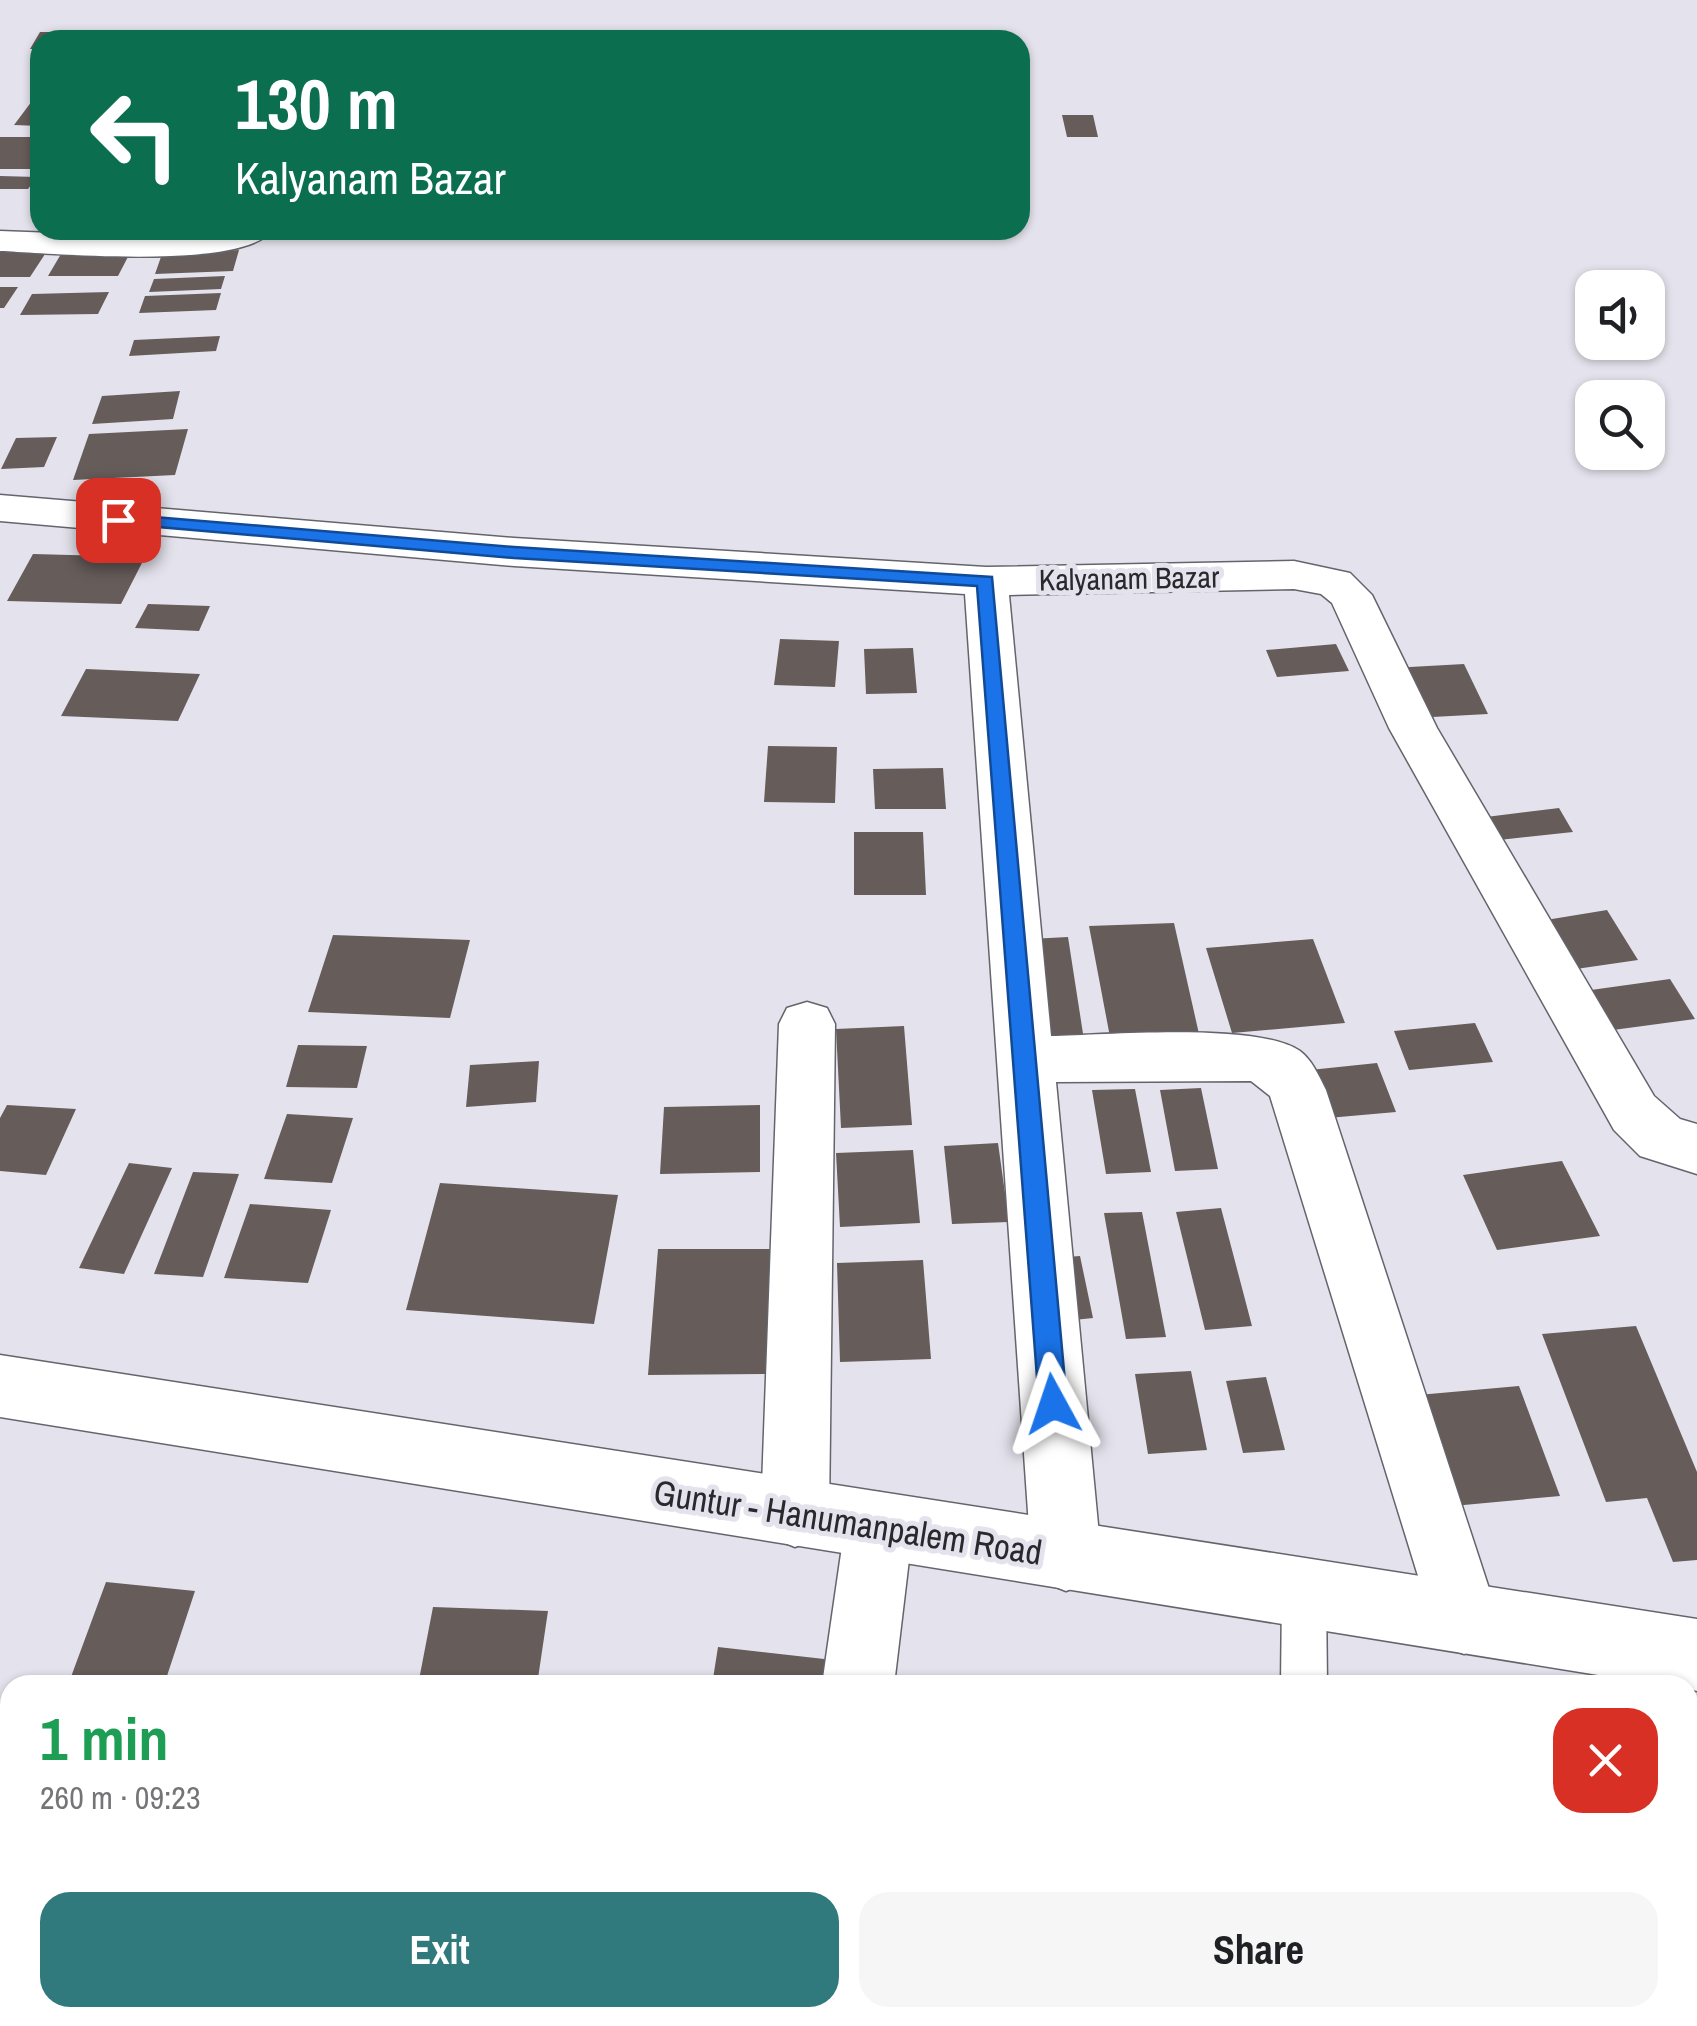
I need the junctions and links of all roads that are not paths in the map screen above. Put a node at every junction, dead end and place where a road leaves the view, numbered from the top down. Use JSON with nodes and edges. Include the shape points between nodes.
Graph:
{"nodes":[{"id":1,"x":241,"y":240,"type":"edge"},
{"id":2,"x":0,"y":241,"type":"edge"},
{"id":3,"x":0,"y":508,"type":"edge"},
{"id":4,"x":986,"y":581,"type":"junction"},
{"id":5,"x":808,"y":1024,"type":"dead end"},
{"id":6,"x":1025,"y":1059,"type":"junction"},
{"id":7,"x":1697,"y":1149,"type":"edge"},
{"id":8,"x":0,"y":1386,"type":"edge"},
{"id":9,"x":795,"y":1513,"type":"junction"},
{"id":10,"x":879,"y":1526,"type":"junction"},
{"id":11,"x":1066,"y":1556,"type":"junction"},
{"id":12,"x":1304,"y":1594,"type":"junction"},
{"id":13,"x":1464,"y":1619,"type":"junction"},
{"id":14,"x":1697,"y":1655,"type":"edge"},
{"id":15,"x":859,"y":1675,"type":"edge"},
{"id":16,"x":1304,"y":1675,"type":"edge"}],
"edges":[{"from":1,"to":2,"type":"street"},
{"from":3,"to":4,"type":"street","name":"Kalyanam Bazar","via":[[514,552]]},
{"from":4,"to":6,"type":"street"},
{"from":4,"to":7,"type":"street","name":"Kalyanam Bazar","via":[[1294,574],[1335,582],[1350,595],[1422,744],[1634,1113],[1662,1138]]},
{"from":5,"to":9,"type":"street"},
{"from":6,"to":11,"type":"street"},
{"from":6,"to":13,"type":"street","via":[[1251,1058],[1274,1061],[1288,1074]]},
{"from":8,"to":9,"type":"street","name":"Guntur - Hanumanpalem Road"},
{"from":9,"to":10,"type":"street","name":"Guntur - Hanumanpalem Road"},
{"from":10,"to":11,"type":"street","name":"Guntur - Hanumanpalem Road"},
{"from":10,"to":15,"type":"street"},
{"from":11,"to":12,"type":"street","name":"Guntur - Hanumanpalem Road"},
{"from":12,"to":13,"type":"street","name":"Guntur - Hanumanpalem Road"},
{"from":12,"to":16,"type":"lane"},
{"from":13,"to":14,"type":"street","name":"Guntur - Hanumanpalem Road"}]}
